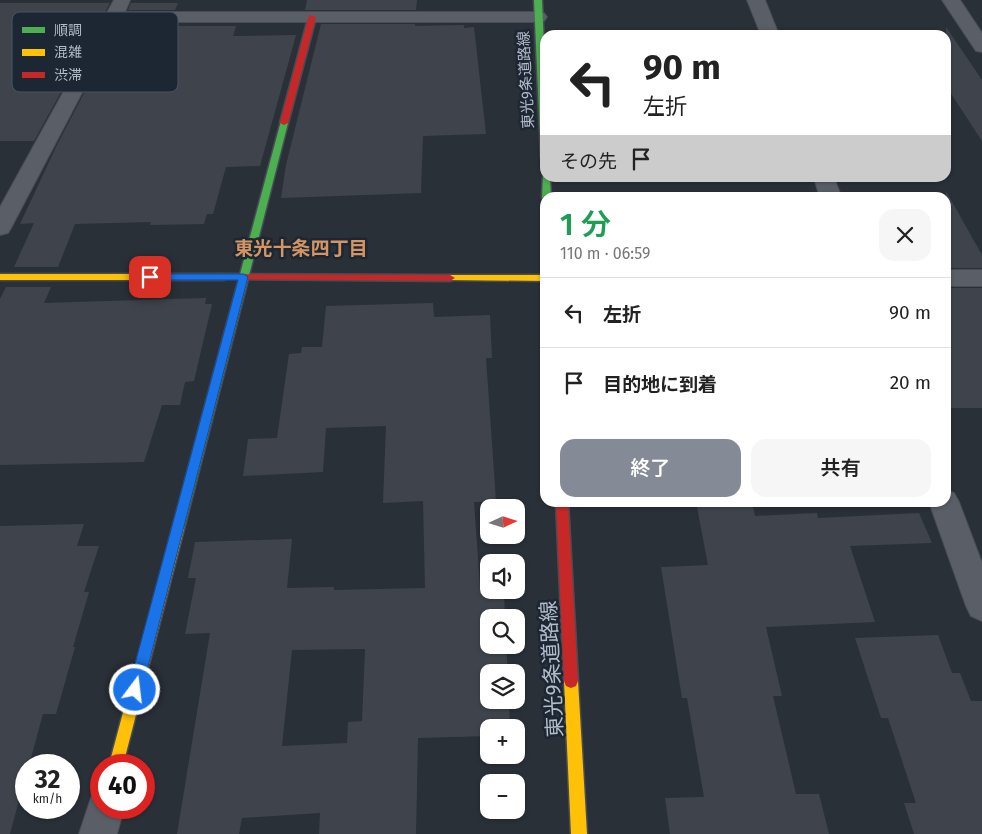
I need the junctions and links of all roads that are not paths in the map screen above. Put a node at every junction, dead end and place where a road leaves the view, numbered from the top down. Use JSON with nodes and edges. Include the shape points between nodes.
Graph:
{"nodes":[{"id":1,"x":756,"y":0,"type":"edge"},
{"id":2,"x":951,"y":0,"type":"edge"},
{"id":3,"x":118,"y":9,"type":"edge"},
{"id":4,"x":538,"y":9,"type":"edge"},
{"id":5,"x":312,"y":17,"type":"junction"},
{"id":6,"x":768,"y":30,"type":"edge"},
{"id":7,"x":982,"y":47,"type":"edge"},
{"id":8,"x":540,"y":52,"type":"edge"},
{"id":9,"x":73,"y":92,"type":"edge"},
{"id":10,"x":0,"y":228,"type":"edge"},
{"id":11,"x":0,"y":277,"type":"edge"},
{"id":12,"x":244,"y":277,"type":"junction"},
{"id":13,"x":540,"y":278,"type":"edge"},
{"id":14,"x":951,"y":278,"type":"edge"},
{"id":15,"x":982,"y":278,"type":"edge"},
{"id":16,"x":562,"y":507,"type":"edge"},
{"id":17,"x":946,"y":507,"type":"edge"},
{"id":18,"x":982,"y":606,"type":"edge"},
{"id":19,"x":119,"y":754,"type":"edge"},
{"id":20,"x":102,"y":819,"type":"edge"},
{"id":21,"x":98,"y":834,"type":"edge"},
{"id":22,"x":579,"y":834,"type":"edge"}],
"edges":[{"from":1,"to":6,"type":"street"},
{"from":2,"to":7,"type":"street"},
{"from":3,"to":5,"type":"street"},
{"from":4,"to":5,"type":"street"},
{"from":4,"to":8,"type":"street","name":"東光9条道路線"},
{"from":5,"to":12,"type":"street"},
{"from":9,"to":10,"type":"street"},
{"from":11,"to":12,"type":"street"},
{"from":12,"to":13,"type":"street"},
{"from":12,"to":19,"type":"street"},
{"from":14,"to":15,"type":"street"},
{"from":16,"to":22,"type":"street","name":"東光9条道路線"},
{"from":17,"to":18,"type":"street"},
{"from":20,"to":21,"type":"street"}]}
